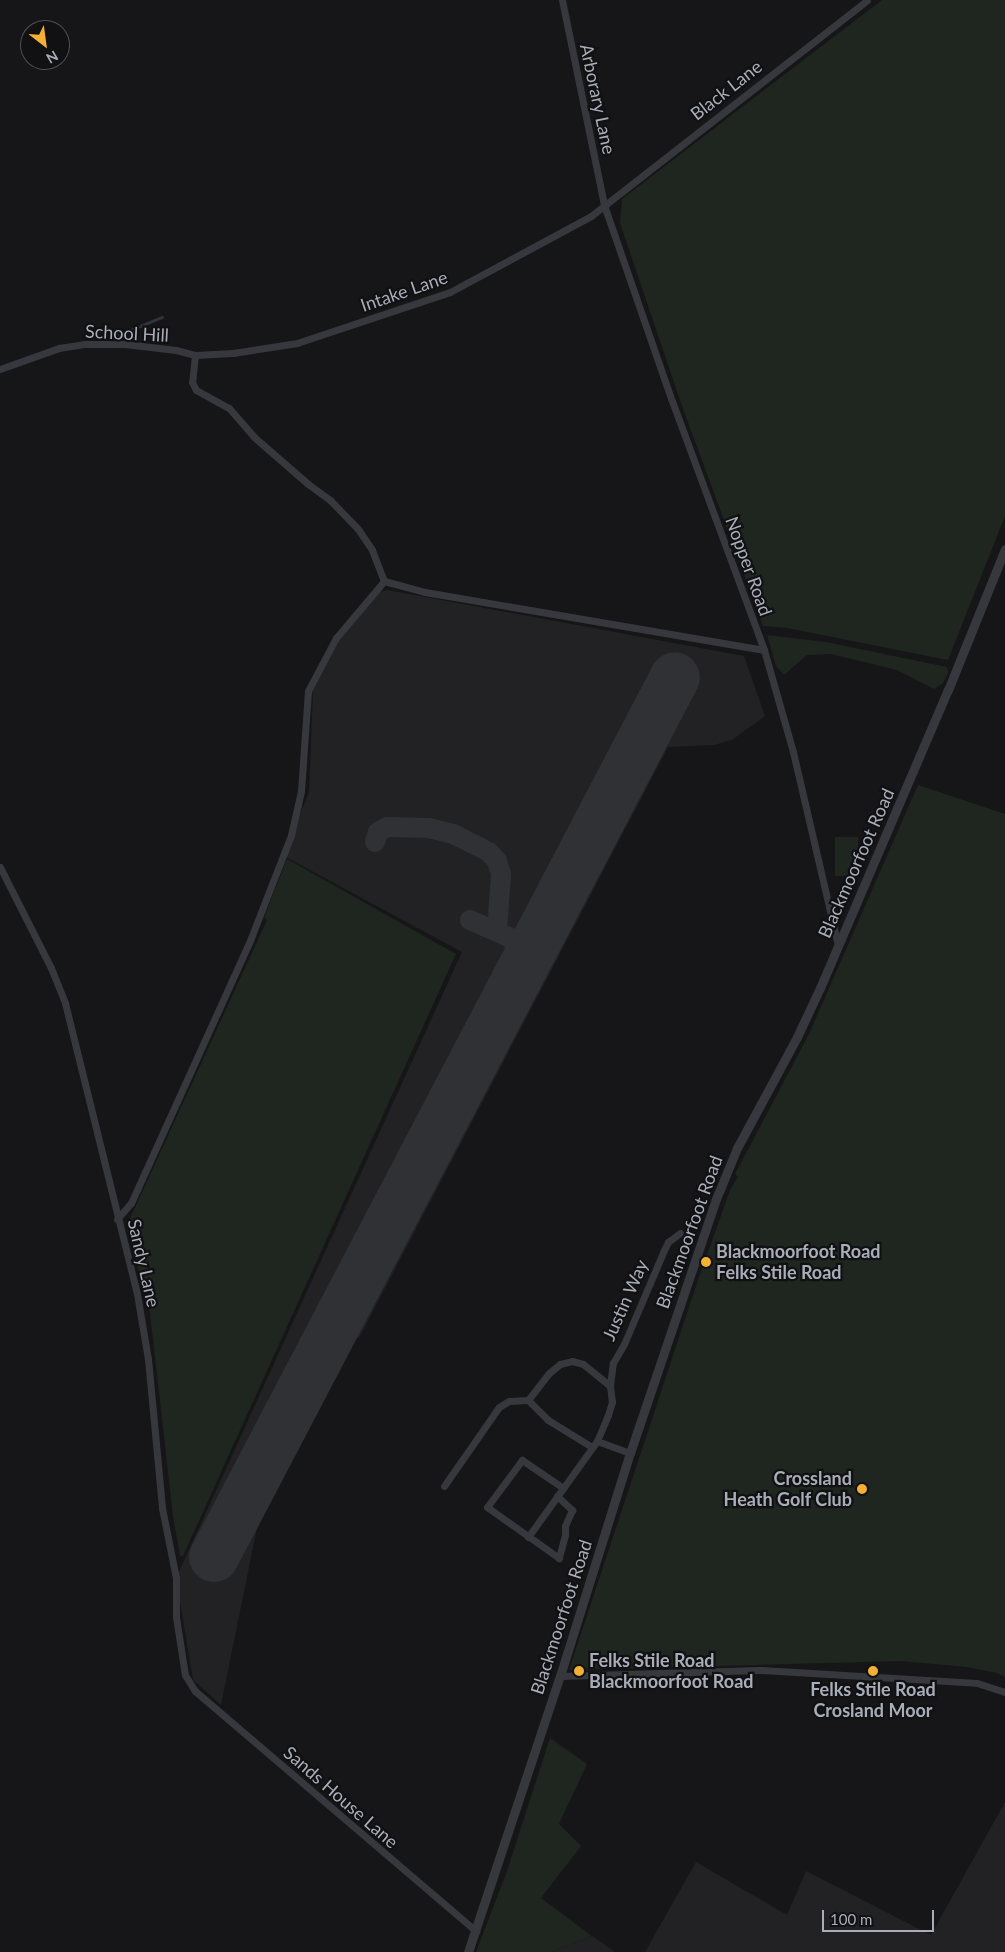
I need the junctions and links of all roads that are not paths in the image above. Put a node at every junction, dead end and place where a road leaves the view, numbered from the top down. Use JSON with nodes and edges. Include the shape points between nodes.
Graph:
{"nodes":[{"id":1,"x":562,"y":0,"type":"edge"},
{"id":2,"x":867,"y":0,"type":"edge"},
{"id":3,"x":604,"y":204,"type":"junction"},
{"id":4,"x":195,"y":355,"type":"junction"},
{"id":5,"x":0,"y":369,"type":"edge"},
{"id":6,"x":1005,"y":549,"type":"edge"},
{"id":7,"x":384,"y":581,"type":"junction"},
{"id":8,"x":764,"y":650,"type":"junction"},
{"id":9,"x":0,"y":867,"type":"edge"},
{"id":10,"x":838,"y":946,"type":"junction"},
{"id":11,"x":118,"y":1219,"type":"junction"},
{"id":12,"x":680,"y":1233,"type":"dead end"},
{"id":13,"x":610,"y":1386,"type":"junction"},
{"id":14,"x":528,"y":1400,"type":"junction"},
{"id":15,"x":594,"y":1444,"type":"junction"},
{"id":16,"x":630,"y":1453,"type":"junction"},
{"id":17,"x":444,"y":1486,"type":"dead end"},
{"id":18,"x":563,"y":1488,"type":"junction"},
{"id":19,"x":557,"y":1496,"type":"junction"},
{"id":20,"x":528,"y":1537,"type":"junction"},
{"id":21,"x":560,"y":1676,"type":"junction"},
{"id":22,"x":189,"y":1684,"type":"joint"},
{"id":23,"x":1005,"y":1692,"type":"edge"},
{"id":24,"x":476,"y":1931,"type":"junction"},
{"id":25,"x":468,"y":1952,"type":"edge"}],
"edges":[{"from":1,"to":3,"type":"street","name":"Arborary Lane"},
{"from":2,"to":3,"type":"street","name":"Black Lane"},
{"from":3,"to":4,"type":"street","name":"Intake Lane","via":[[590,216],[450,292],[297,343]]},
{"from":3,"to":8,"type":"street","name":"Nopper Road","via":[[672,401]]},
{"from":4,"to":5,"type":"street","name":"School Hill","via":[[125,344],[84,344],[59,348]]},
{"from":4,"to":7,"type":"street","via":[[192,382],[196,390],[229,408],[254,437],[330,500],[358,529],[372,550]]},
{"from":6,"to":10,"type":"street","name":"Blackmoorfoot Road","via":[[945,699]]},
{"from":7,"to":8,"type":"street","via":[[425,592]]},
{"from":7,"to":11,"type":"street","via":[[336,638],[308,691],[301,790],[291,835],[249,943],[131,1203]]},
{"from":8,"to":10,"type":"street","name":"Nopper Road"},
{"from":9,"to":11,"type":"street","name":"Sandy Lane","via":[[65,1003]]},
{"from":10,"to":16,"type":"street","name":"Blackmoorfoot Road","via":[[804,1024],[737,1148],[716,1199]]},
{"from":11,"to":22,"type":"street","name":"Sandy Lane","via":[[137,1294],[148,1359],[162,1508],[176,1578],[181,1661]]},
{"from":12,"to":13,"type":"street","name":"Justin Way","via":[[668,1242],[664,1250],[613,1363]]},
{"from":13,"to":14,"type":"street","via":[[583,1364],[572,1361],[560,1364],[549,1373]]},
{"from":13,"to":15,"type":"street","via":[[612,1402]]},
{"from":14,"to":15,"type":"street","via":[[548,1420]]},
{"from":14,"to":17,"type":"street","via":[[509,1401],[499,1407]]},
{"from":15,"to":16,"type":"street"},
{"from":15,"to":18,"type":"street"},
{"from":16,"to":21,"type":"street","name":"Blackmoorfoot Road"},
{"from":18,"to":19,"type":"street"},
{"from":18,"to":20,"type":"street","via":[[522,1460],[487,1507]]},
{"from":19,"to":20,"type":"street"},
{"from":19,"to":20,"type":"street","via":[[572,1510],[565,1526],[559,1558]]},
{"from":21,"to":23,"type":"street","via":[[760,1670],[977,1683]]},
{"from":21,"to":24,"type":"street","name":"Blackmoorfoot Road"},
{"from":22,"to":24,"type":"street","name":"Sands House Lane"},
{"from":24,"to":25,"type":"street","name":"Blackmoorfoot Road"}]}
